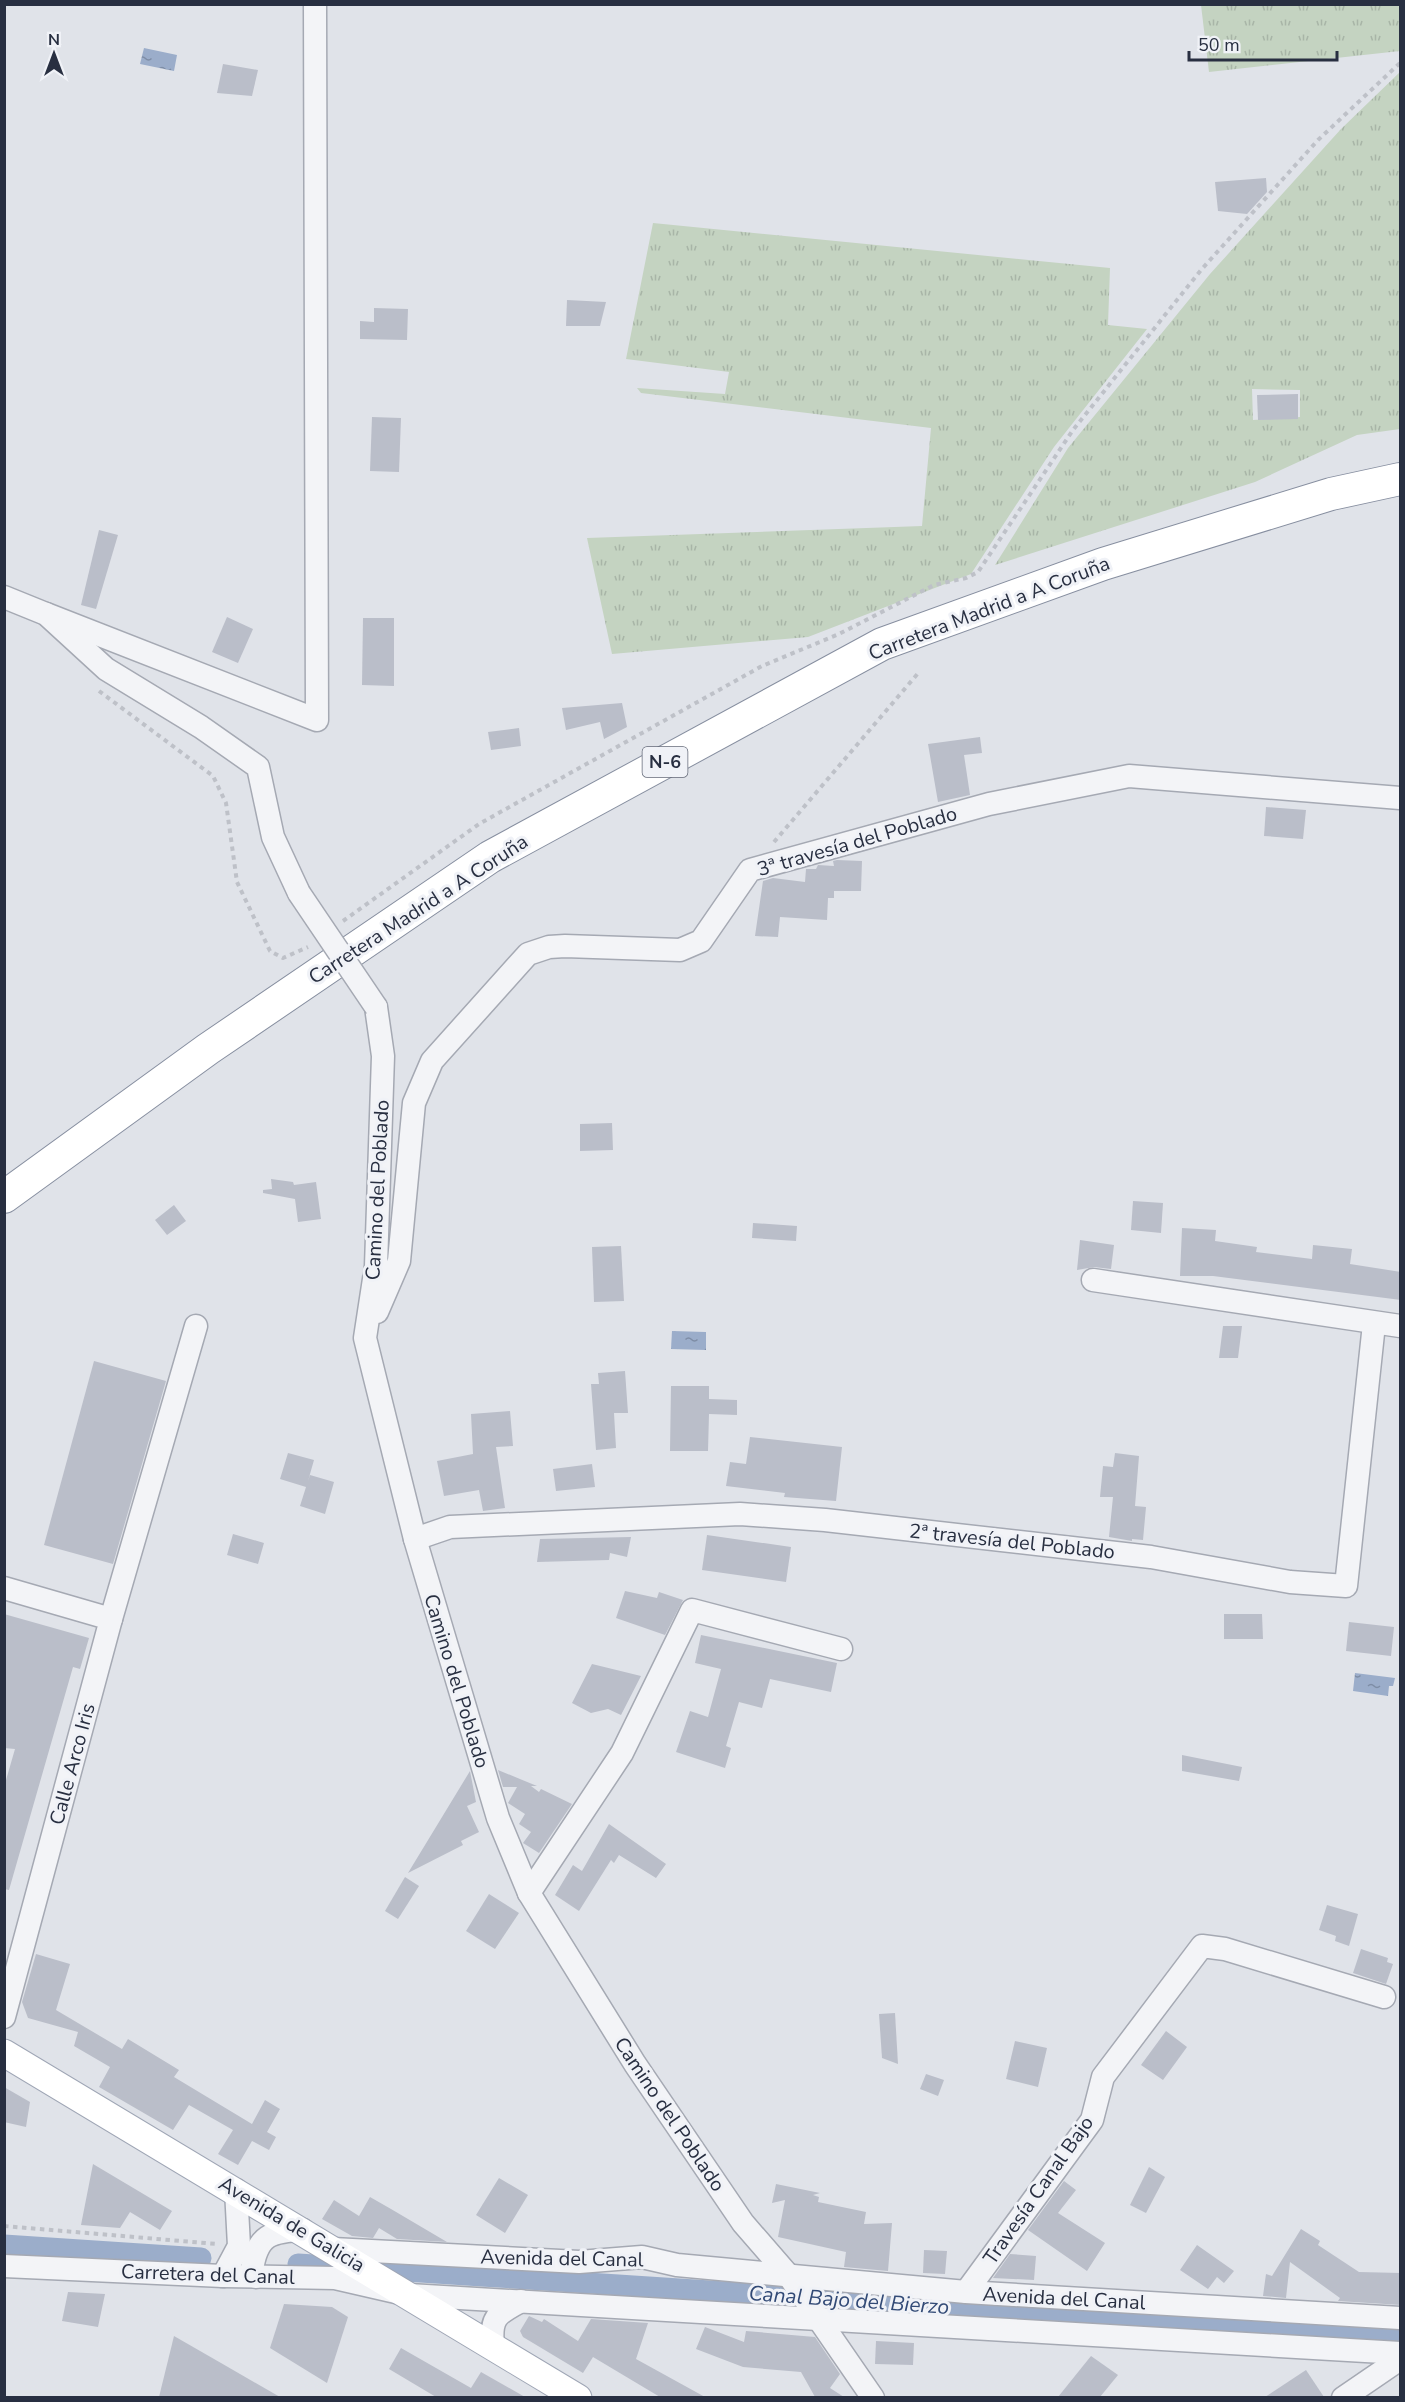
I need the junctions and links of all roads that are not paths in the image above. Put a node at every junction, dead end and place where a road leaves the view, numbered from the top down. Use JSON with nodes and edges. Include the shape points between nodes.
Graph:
{"nodes":[{"id":1,"x":315,"y":4,"type":"edge"},
{"id":2,"x":1401,"y":479,"type":"edge"},
{"id":3,"x":4,"y":597,"type":"edge"},
{"id":4,"x":46,"y":614,"type":"junction"},
{"id":5,"x":1401,"y":798,"type":"edge"},
{"id":6,"x":4,"y":1197,"type":"edge"},
{"id":7,"x":1093,"y":1280,"type":"dead end"},
{"id":8,"x":1374,"y":1324,"type":"junction"},
{"id":9,"x":196,"y":1326,"type":"dead end"},
{"id":10,"x":1401,"y":1326,"type":"edge"},
{"id":11,"x":365,"y":1338,"type":"junction"},
{"id":12,"x":415,"y":1539,"type":"junction"},
{"id":13,"x":4,"y":1588,"type":"edge"},
{"id":14,"x":111,"y":1619,"type":"junction"},
{"id":15,"x":842,"y":1649,"type":"dead end"},
{"id":16,"x":529,"y":1893,"type":"junction"},
{"id":17,"x":1384,"y":1997,"type":"dead end"},
{"id":18,"x":4,"y":2017,"type":"edge"},
{"id":19,"x":4,"y":2053,"type":"edge"},
{"id":20,"x":237,"y":2190,"type":"junction"},
{"id":21,"x":303,"y":2230,"type":"junction"},
{"id":22,"x":340,"y":2253,"type":"junction"},
{"id":23,"x":4,"y":2266,"type":"edge"},
{"id":24,"x":223,"y":2276,"type":"junction"},
{"id":25,"x":789,"y":2276,"type":"junction"},
{"id":26,"x":256,"y":2277,"type":"junction"},
{"id":27,"x":966,"y":2292,"type":"junction"},
{"id":28,"x":409,"y":2295,"type":"junction"},
{"id":29,"x":521,"y":2301,"type":"junction"},
{"id":30,"x":1401,"y":2318,"type":"edge"},
{"id":31,"x":819,"y":2319,"type":"junction"},
{"id":32,"x":493,"y":2346,"type":"junction"},
{"id":33,"x":1401,"y":2353,"type":"edge"},
{"id":34,"x":1401,"y":2359,"type":"edge"},
{"id":35,"x":578,"y":2397,"type":"edge"},
{"id":36,"x":873,"y":2397,"type":"edge"},
{"id":37,"x":1343,"y":2397,"type":"edge"}],
"edges":[{"from":1,"to":4,"type":"street","via":[[317,720]]},
{"from":2,"to":6,"type":"highway","name":"Carretera Madrid a A Coruña","number":"N-6","via":[[1331,494],[1103,564],[882,644],[490,857],[208,1049]]},
{"from":3,"to":4,"type":"street"},
{"from":4,"to":11,"type":"street","name":"Camino del Poblado","bridge":true,"via":[[106,669],[258,767],[273,837],[299,893],[376,1007],[383,1056],[376,1266]]},
{"from":5,"to":11,"type":"street","name":"3ª travesía del Poblado","via":[[1129,776],[988,804],[750,870],[701,941],[680,950],[565,946],[528,954],[432,1061],[414,1103],[399,1261]]},
{"from":7,"to":8,"type":"street"},
{"from":8,"to":10,"type":"street"},
{"from":8,"to":12,"type":"street","name":"2ª travesía del Poblado","via":[[1346,1586],[1290,1582],[1151,1557],[740,1514],[450,1527]]},
{"from":9,"to":14,"type":"street","name":"Calle Arco Iris"},
{"from":11,"to":12,"type":"street","name":"Camino del Poblado"},
{"from":12,"to":16,"type":"street","name":"Camino del Poblado","via":[[498,1818]]},
{"from":13,"to":14,"type":"street"},
{"from":14,"to":18,"type":"street","name":"Calle Arco Iris"},
{"from":15,"to":16,"type":"street","via":[[692,1610],[622,1754]]},
{"from":16,"to":25,"type":"street","name":"Camino del Poblado","via":[[635,2064],[743,2223]]},
{"from":17,"to":27,"type":"street","name":"Travesía Canal Bajo","via":[[1225,1949],[1202,1946],[1103,2078],[1092,2120]]},
{"from":19,"to":20,"type":"main road","name":"Avenida de Galicia"},
{"from":20,"to":21,"type":"main road","name":"Avenida de Galicia"},
{"from":20,"to":24,"type":"street","via":[[239,2246]]},
{"from":21,"to":22,"type":"main road","name":"Avenida de Galicia"},
{"from":21,"to":26,"type":"street","via":[[278,2232],[259,2244],[252,2270]]},
{"from":22,"to":25,"type":"street","name":"Avenida del Canal","via":[[579,2262],[642,2257],[677,2265]]},
{"from":22,"to":28,"type":"main road","name":"Avenida de Galicia"},
{"from":23,"to":24,"type":"street","name":"Carretera del Canal"},
{"from":24,"to":26,"type":"street","name":"Carretera del Canal"},
{"from":25,"to":27,"type":"street","name":"Avenida del Canal"},
{"from":25,"to":31,"type":"street","name":"Camino del Poblado"},
{"from":26,"to":28,"type":"street","name":"Carretera del Canal","via":[[335,2278]]},
{"from":27,"to":30,"type":"street","name":"Avenida del Canal"},
{"from":28,"to":29,"type":"street","name":"Avenida del Canal"},
{"from":28,"to":32,"type":"main road","name":"Avenida de Galicia"},
{"from":29,"to":31,"type":"street","name":"Avenida del Canal"},
{"from":29,"to":32,"type":"street","via":[[497,2314],[491,2329]]},
{"from":31,"to":33,"type":"street","name":"Avenida del Canal"},
{"from":31,"to":36,"type":"street","name":"Camino del Poblado"},
{"from":32,"to":35,"type":"main road","name":"Avenida de Galicia"},
{"from":34,"to":37,"type":"street"}]}
